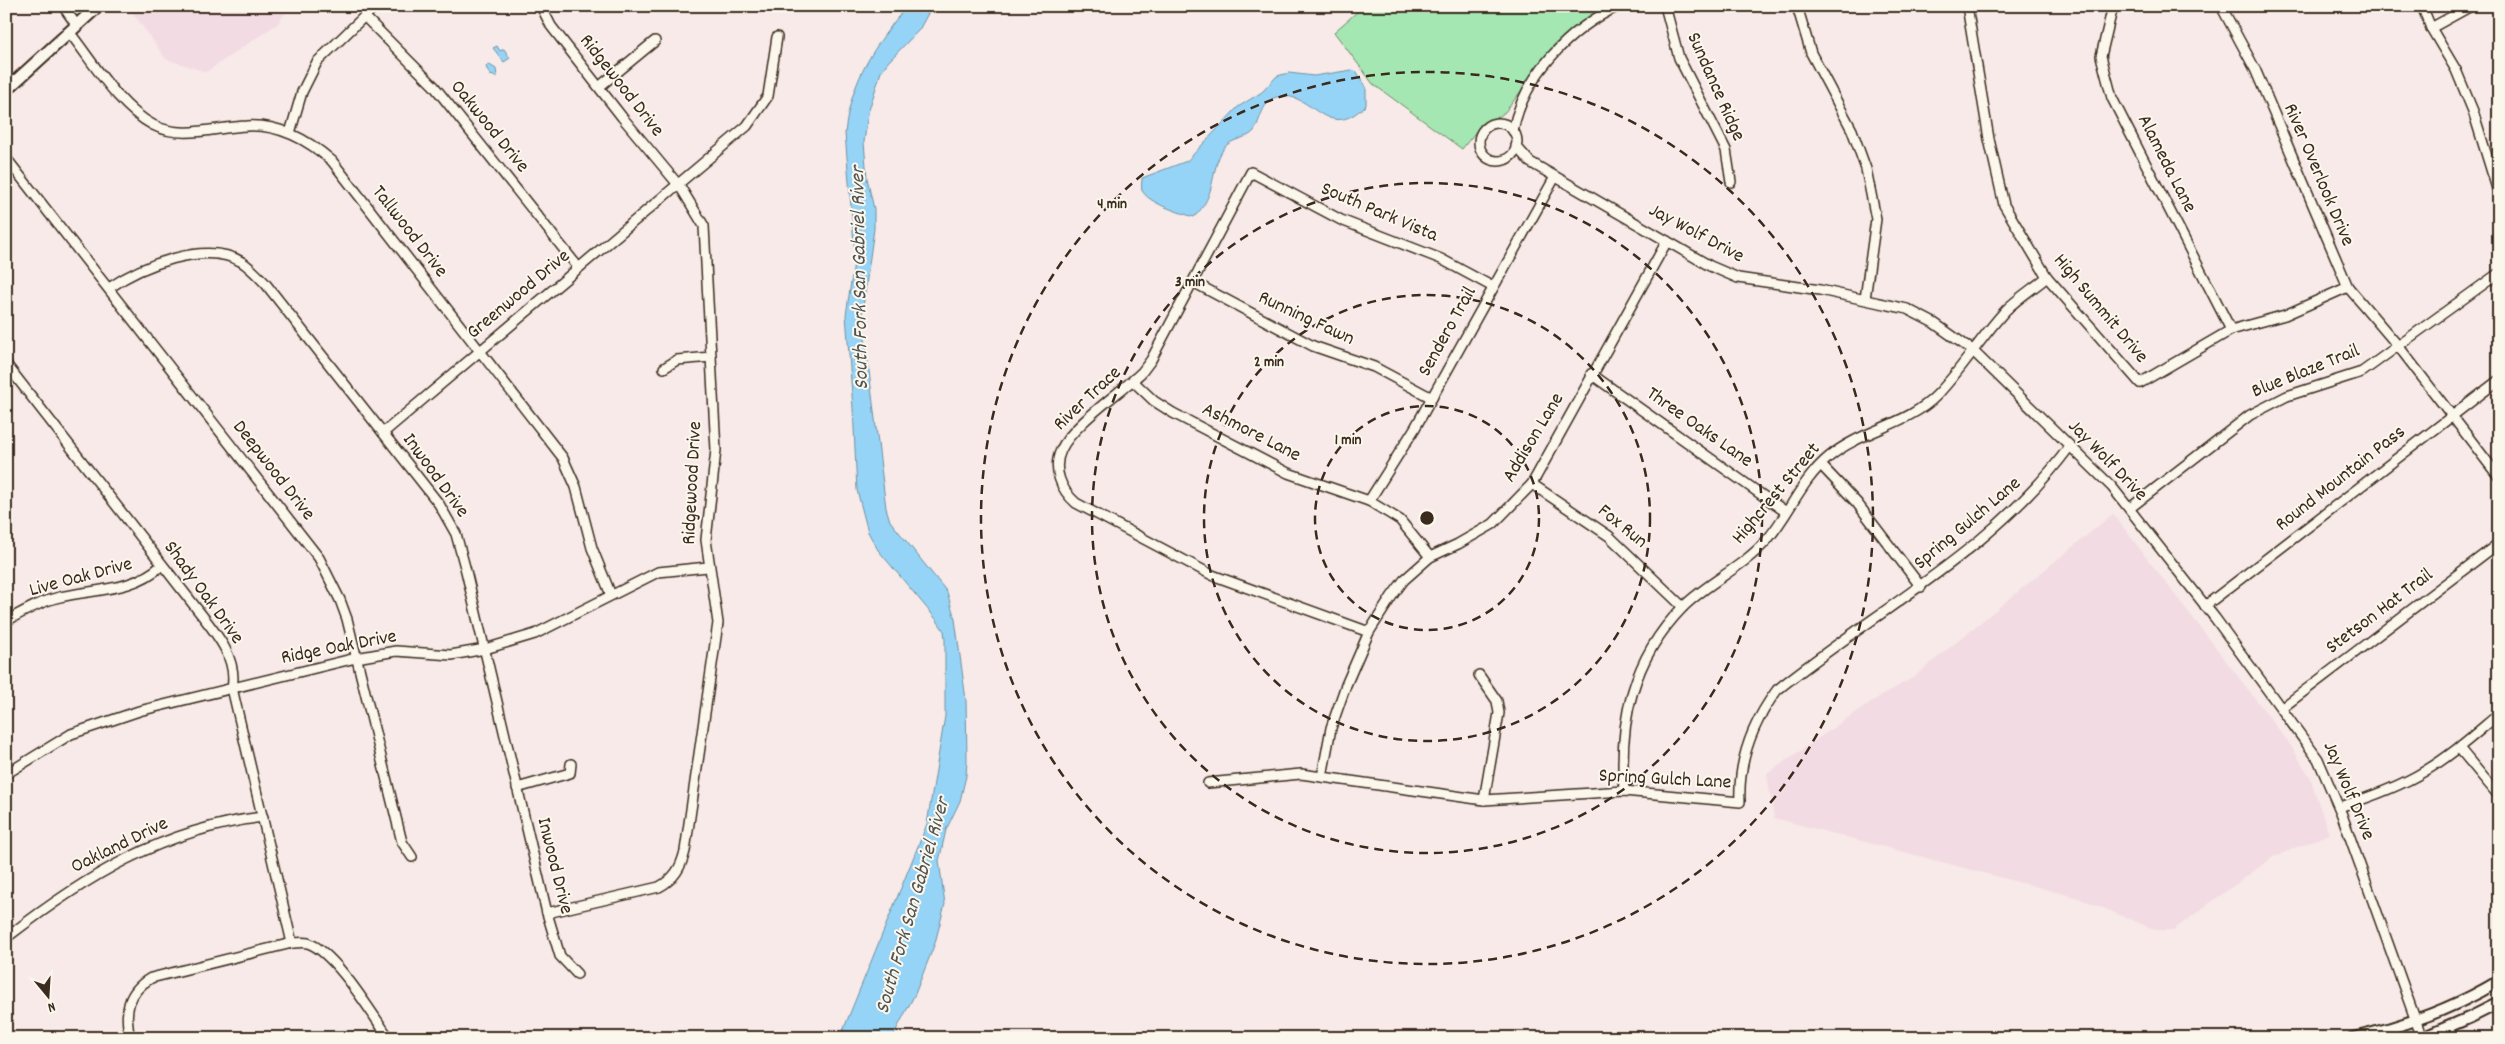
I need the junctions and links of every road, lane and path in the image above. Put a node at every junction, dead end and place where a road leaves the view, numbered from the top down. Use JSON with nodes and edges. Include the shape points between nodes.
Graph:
{"nodes":[{"id":1,"x":63,"y":6,"type":"edge"},
{"id":2,"x":98,"y":6,"type":"edge"},
{"id":3,"x":375,"y":6,"type":"edge"},
{"id":4,"x":541,"y":6,"type":"edge"},
{"id":5,"x":1620,"y":6,"type":"edge"},
{"id":6,"x":1665,"y":6,"type":"edge"},
{"id":7,"x":1797,"y":6,"type":"edge"},
{"id":8,"x":1968,"y":6,"type":"edge"},
{"id":9,"x":2113,"y":6,"type":"edge"},
{"id":10,"x":2221,"y":6,"type":"edge"},
{"id":11,"x":2422,"y":6,"type":"edge"},
{"id":12,"x":2471,"y":6,"type":"edge"},
{"id":13,"x":365,"y":17,"type":"junction"},
{"id":14,"x":2431,"y":28,"type":"junction"},
{"id":15,"x":73,"y":29,"type":"junction"},
{"id":16,"x":777,"y":37,"type":"dead end"},
{"id":17,"x":654,"y":41,"type":"dead end"},
{"id":18,"x":598,"y":87,"type":"junction"},
{"id":19,"x":6,"y":90,"type":"edge"},
{"id":20,"x":1517,"y":110,"type":"junction"},
{"id":21,"x":1498,"y":123,"type":"junction"},
{"id":22,"x":1513,"y":130,"type":"junction"},
{"id":23,"x":290,"y":133,"type":"junction"},
{"id":24,"x":1516,"y":146,"type":"junction"},
{"id":25,"x":6,"y":158,"type":"edge"},
{"id":26,"x":1508,"y":158,"type":"junction"},
{"id":27,"x":1530,"y":162,"type":"junction"},
{"id":28,"x":1251,"y":172,"type":"joint"},
{"id":29,"x":1555,"y":177,"type":"junction"},
{"id":30,"x":1732,"y":182,"type":"dead end"},
{"id":31,"x":678,"y":184,"type":"junction"},
{"id":32,"x":2499,"y":195,"type":"edge"},
{"id":33,"x":1667,"y":241,"type":"junction"},
{"id":34,"x":578,"y":268,"type":"junction"},
{"id":35,"x":2499,"y":273,"type":"edge"},
{"id":36,"x":2047,"y":277,"type":"junction"},
{"id":37,"x":1193,"y":282,"type":"junction"},
{"id":38,"x":1493,"y":287,"type":"junction"},
{"id":39,"x":2348,"y":287,"type":"junction"},
{"id":40,"x":109,"y":288,"type":"junction"},
{"id":41,"x":1865,"y":299,"type":"junction"},
{"id":42,"x":2231,"y":330,"type":"junction"},
{"id":43,"x":2399,"y":347,"type":"junction"},
{"id":44,"x":1972,"y":350,"type":"junction"},
{"id":45,"x":479,"y":352,"type":"junction"},
{"id":46,"x":711,"y":357,"type":"junction"},
{"id":47,"x":6,"y":364,"type":"edge"},
{"id":48,"x":664,"y":368,"type":"dead end"},
{"id":49,"x":1592,"y":374,"type":"junction"},
{"id":50,"x":2499,"y":380,"type":"edge"},
{"id":51,"x":1133,"y":381,"type":"junction"},
{"id":52,"x":1432,"y":398,"type":"junction"},
{"id":53,"x":2451,"y":416,"type":"junction"},
{"id":54,"x":383,"y":433,"type":"junction"},
{"id":55,"x":2070,"y":446,"type":"junction"},
{"id":56,"x":1821,"y":465,"type":"junction"},
{"id":57,"x":2499,"y":477,"type":"edge"},
{"id":58,"x":1532,"y":484,"type":"junction"},
{"id":59,"x":1369,"y":501,"type":"junction"},
{"id":60,"x":2130,"y":508,"type":"junction"},
{"id":61,"x":1786,"y":512,"type":"junction"},
{"id":62,"x":2499,"y":543,"type":"edge"},
{"id":63,"x":1430,"y":557,"type":"junction"},
{"id":64,"x":162,"y":565,"type":"junction"},
{"id":65,"x":708,"y":567,"type":"junction"},
{"id":66,"x":1921,"y":587,"type":"junction"},
{"id":67,"x":610,"y":595,"type":"junction"},
{"id":68,"x":2205,"y":606,"type":"junction"},
{"id":69,"x":1683,"y":607,"type":"junction"},
{"id":70,"x":7,"y":618,"type":"edge"},
{"id":71,"x":1369,"y":632,"type":"junction"},
{"id":72,"x":485,"y":649,"type":"junction"},
{"id":73,"x":356,"y":658,"type":"junction"},
{"id":74,"x":1479,"y":675,"type":"dead end"},
{"id":75,"x":232,"y":688,"type":"junction"},
{"id":76,"x":2282,"y":708,"type":"junction"},
{"id":77,"x":2499,"y":714,"type":"edge"},
{"id":78,"x":2459,"y":748,"type":"junction"},
{"id":79,"x":571,"y":764,"type":"dead end"},
{"id":80,"x":6,"y":774,"type":"edge"},
{"id":81,"x":1322,"y":777,"type":"junction"},
{"id":82,"x":1208,"y":784,"type":"dead end"},
{"id":83,"x":517,"y":788,"type":"junction"},
{"id":84,"x":1624,"y":791,"type":"junction"},
{"id":85,"x":2499,"y":796,"type":"edge"},
{"id":86,"x":1484,"y":800,"type":"junction"},
{"id":87,"x":2339,"y":807,"type":"junction"},
{"id":88,"x":263,"y":817,"type":"junction"},
{"id":89,"x":412,"y":857,"type":"dead end"},
{"id":90,"x":547,"y":913,"type":"junction"},
{"id":91,"x":6,"y":938,"type":"edge"},
{"id":92,"x":292,"y":944,"type":"junction"},
{"id":93,"x":578,"y":974,"type":"dead end"},
{"id":94,"x":2499,"y":981,"type":"edge"},
{"id":95,"x":2499,"y":1002,"type":"edge"},
{"id":96,"x":2416,"y":1021,"type":"junction"},
{"id":97,"x":130,"y":1038,"type":"edge"},
{"id":98,"x":389,"y":1038,"type":"edge"},
{"id":99,"x":2353,"y":1038,"type":"edge"},
{"id":100,"x":2422,"y":1038,"type":"edge"}],
"edges":[{"from":1,"to":15,"type":"street","name":"Tallwood Drive"},
{"from":2,"to":15,"type":"main road"},
{"from":3,"to":13,"type":"street"},
{"from":4,"to":18,"type":"street","name":"Ridgewood Drive","via":[[551,26]]},
{"from":5,"to":20,"type":"street","via":[[1566,40]]},
{"from":6,"to":30,"type":"street","name":"Sundance Ridge","via":[[1679,58],[1726,150]]},
{"from":7,"to":41,"type":"street","via":[[1811,53],[1852,130],[1866,169],[1876,219]]},
{"from":8,"to":36,"type":"street","name":"High Summit Drive","via":[[1989,139],[2004,205]]},
{"from":9,"to":42,"type":"street","name":"Alameda Lane","via":[[2101,56],[2112,98]]},
{"from":10,"to":39,"type":"street","name":"River Overlook Drive","via":[[2255,69]]},
{"from":11,"to":14,"type":"street"},
{"from":12,"to":14,"type":"street"},
{"from":13,"to":23,"type":"street","via":[[317,62],[302,92]]},
{"from":13,"to":34,"type":"street","name":"Oakwood Drive","via":[[434,86]]},
{"from":14,"to":32,"type":"street","via":[[2456,70],[2473,111]]},
{"from":15,"to":19,"type":"main road"},
{"from":15,"to":23,"type":"street","name":"Tallwood Drive","via":[[129,108],[154,126],[181,132],[248,126]]},
{"from":16,"to":31,"type":"street","name":"Greenwood Drive","via":[[768,96],[760,109],[747,126]]},
{"from":17,"to":18,"type":"street"},
{"from":18,"to":31,"type":"street","name":"Ridgewood Drive"},
{"from":20,"to":21,"type":"street"},
{"from":20,"to":22,"type":"street"},
{"from":21,"to":22,"type":"street"},
{"from":21,"to":26,"type":"street","via":[[1483,130],[1480,147],[1491,160]]},
{"from":22,"to":24,"type":"street"},
{"from":23,"to":45,"type":"street","name":"Tallwood Drive","via":[[306,141],[336,166]]},
{"from":24,"to":26,"type":"street"},
{"from":24,"to":27,"type":"street","name":"Jay Wolf Drive"},
{"from":25,"to":40,"type":"street","name":"Deepwood Drive"},
{"from":26,"to":27,"type":"street","name":"Jay Wolf Drive"},
{"from":27,"to":29,"type":"street","name":"Jay Wolf Drive"},
{"from":28,"to":37,"type":"street","name":"River Trace"},
{"from":28,"to":38,"type":"street","name":"South Park Vista","via":[[1341,220],[1441,259]]},
{"from":29,"to":33,"type":"street","name":"Jay Wolf Drive"},
{"from":29,"to":38,"type":"street","name":"Sendero Trail"},
{"from":31,"to":34,"type":"street","name":"Greenwood Drive"},
{"from":31,"to":46,"type":"street","name":"Ridgewood Drive","via":[[704,226]]},
{"from":33,"to":41,"type":"street","name":"Jay Wolf Drive","via":[[1738,278]]},
{"from":33,"to":49,"type":"street","name":"Addison Lane"},
{"from":34,"to":45,"type":"street","name":"Greenwood Drive"},
{"from":35,"to":43,"type":"street","name":"Blue Blaze Trail"},
{"from":36,"to":42,"type":"street","name":"High Summit Drive","via":[[2140,384]]},
{"from":36,"to":44,"type":"street","name":"Highcrest Street","via":[[2007,309]]},
{"from":37,"to":51,"type":"street","name":"River Trace","via":[[1151,360]]},
{"from":37,"to":52,"type":"street","name":"Running Fawn","via":[[1313,346],[1374,367]]},
{"from":38,"to":52,"type":"street","name":"Sendero Trail"},
{"from":39,"to":42,"type":"street","name":"High Summit Drive","via":[[2285,315]]},
{"from":39,"to":43,"type":"street","name":"River Overlook Drive"},
{"from":40,"to":54,"type":"street","name":"Inwood Drive","via":[[142,268],[168,259],[210,255],[242,262],[265,283]]},
{"from":40,"to":73,"type":"street","name":"Deepwood Drive","via":[[319,558],[340,600]]},
{"from":41,"to":44,"type":"street","name":"Jay Wolf Drive","via":[[1907,309],[1934,323]]},
{"from":43,"to":53,"type":"street","name":"River Overlook Drive"},
{"from":43,"to":60,"type":"street","name":"Blue Blaze Trail","via":[[2362,372],[2287,396],[2250,415]]},
{"from":44,"to":55,"type":"street","name":"Jay Wolf Drive"},
{"from":44,"to":56,"type":"street","name":"Highcrest Street","via":[[1936,396],[1919,409],[1851,442]]},
{"from":45,"to":54,"type":"street","name":"Greenwood Drive"},
{"from":45,"to":67,"type":"street","name":"Tallwood Drive","via":[[548,437],[570,472],[592,548]]},
{"from":46,"to":48,"type":"street","via":[[677,360]]},
{"from":46,"to":65,"type":"street","name":"Ridgewood Drive","via":[[716,450],[706,540]]},
{"from":47,"to":64,"type":"street","name":"Shady Oak Drive"},
{"from":49,"to":58,"type":"street","name":"Addison Lane"},
{"from":49,"to":61,"type":"street","name":"Three Oaks Lane"},
{"from":50,"to":53,"type":"street","name":"Round Mountain Pass"},
{"from":51,"to":59,"type":"street","name":"Ashmore Lane","via":[[1173,413],[1288,473]]},
{"from":51,"to":71,"type":"street","name":"River Trace","via":[[1062,447],[1058,468],[1062,486],[1070,497],[1212,575]]},
{"from":52,"to":59,"type":"street","name":"Sendero Trail"},
{"from":53,"to":57,"type":"street","name":"River Overlook Drive"},
{"from":53,"to":68,"type":"street","name":"Round Mountain Pass"},
{"from":54,"to":72,"type":"street","name":"Inwood Drive","via":[[450,522],[466,570]]},
{"from":55,"to":60,"type":"street","name":"Jay Wolf Drive"},
{"from":55,"to":66,"type":"street","name":"Spring Gulch Lane","via":[[2033,494],[1957,561]]},
{"from":56,"to":61,"type":"street","name":"Highcrest Street"},
{"from":56,"to":66,"type":"street","via":[[1857,503]]},
{"from":58,"to":63,"type":"street","name":"Addison Lane","via":[[1493,524]]},
{"from":58,"to":69,"type":"street","name":"Fox Run","via":[[1609,536]]},
{"from":59,"to":63,"type":"street","name":"Ashmore Lane","via":[[1400,520]]},
{"from":60,"to":68,"type":"street","name":"Jay Wolf Drive"},
{"from":61,"to":69,"type":"street","name":"Highcrest Street","via":[[1750,556]]},
{"from":62,"to":76,"type":"street","name":"Stetson Hat Trail"},
{"from":63,"to":71,"type":"street","name":"Addison Lane","via":[[1404,580]]},
{"from":64,"to":70,"type":"street","name":"Live Oak Drive","via":[[152,575],[138,581],[58,598]]},
{"from":64,"to":75,"type":"street","name":"Shady Oak Drive","via":[[217,636],[229,657],[235,675]]},
{"from":65,"to":67,"type":"street","name":"Ridge Oak Drive","via":[[658,572]]},
{"from":65,"to":90,"type":"street","name":"Ridgewood Drive","via":[[716,598],[716,643],[680,868],[659,887]]},
{"from":66,"to":84,"type":"street","name":"Spring Gulch Lane","via":[[1777,690],[1762,710],[1750,735],[1739,784],[1740,802]]},
{"from":67,"to":72,"type":"street","name":"Ridge Oak Drive","via":[[536,634]]},
{"from":68,"to":76,"type":"street","name":"Jay Wolf Drive"},
{"from":69,"to":84,"type":"street","name":"Highcrest Street","via":[[1652,649],[1628,705],[1622,755]]},
{"from":71,"to":81,"type":"street","name":"Addison Lane","via":[[1331,728]]},
{"from":72,"to":73,"type":"street","name":"Ridge Oak Drive","via":[[451,656],[396,651]]},
{"from":72,"to":83,"type":"street","name":"Inwood Drive"},
{"from":73,"to":75,"type":"street","name":"Ridge Oak Drive"},
{"from":73,"to":89,"type":"street","name":"Deepwood Drive","via":[[402,842]]},
{"from":74,"to":86,"type":"street","via":[[1497,702],[1499,713]]},
{"from":75,"to":80,"type":"street","name":"Ridge Oak Drive","via":[[139,710],[71,734]]},
{"from":75,"to":88,"type":"street","name":"Shady Oak Drive"},
{"from":76,"to":87,"type":"street","name":"Jay Wolf Drive","via":[[2318,758]]},
{"from":77,"to":78,"type":"street"},
{"from":78,"to":85,"type":"street"},
{"from":78,"to":87,"type":"street","via":[[2410,780]]},
{"from":79,"to":83,"type":"street","via":[[570,773]]},
{"from":81,"to":82,"type":"street","name":"Spring Gulch Lane","via":[[1280,775]]},
{"from":81,"to":86,"type":"street","name":"Spring Gulch Lane"},
{"from":83,"to":90,"type":"street","name":"Inwood Drive"},
{"from":84,"to":86,"type":"street","name":"Spring Gulch Lane"},
{"from":87,"to":96,"type":"street","name":"Jay Wolf Drive"},
{"from":88,"to":91,"type":"street","name":"Oakland Drive","via":[[227,821],[173,837],[113,864]]},
{"from":88,"to":92,"type":"street","name":"Shady Oak Drive"},
{"from":90,"to":93,"type":"street","name":"Inwood Drive","via":[[560,956]]},
{"from":92,"to":97,"type":"street","via":[[178,971],[143,983],[127,1005]]},
{"from":92,"to":98,"type":"street","via":[[306,943],[341,970]]},
{"from":94,"to":96,"type":"street","via":[[2453,1006]]},
{"from":95,"to":100,"type":"street"},
{"from":96,"to":99,"type":"street"},
{"from":96,"to":100,"type":"street","name":"Jay Wolf Drive"}]}
